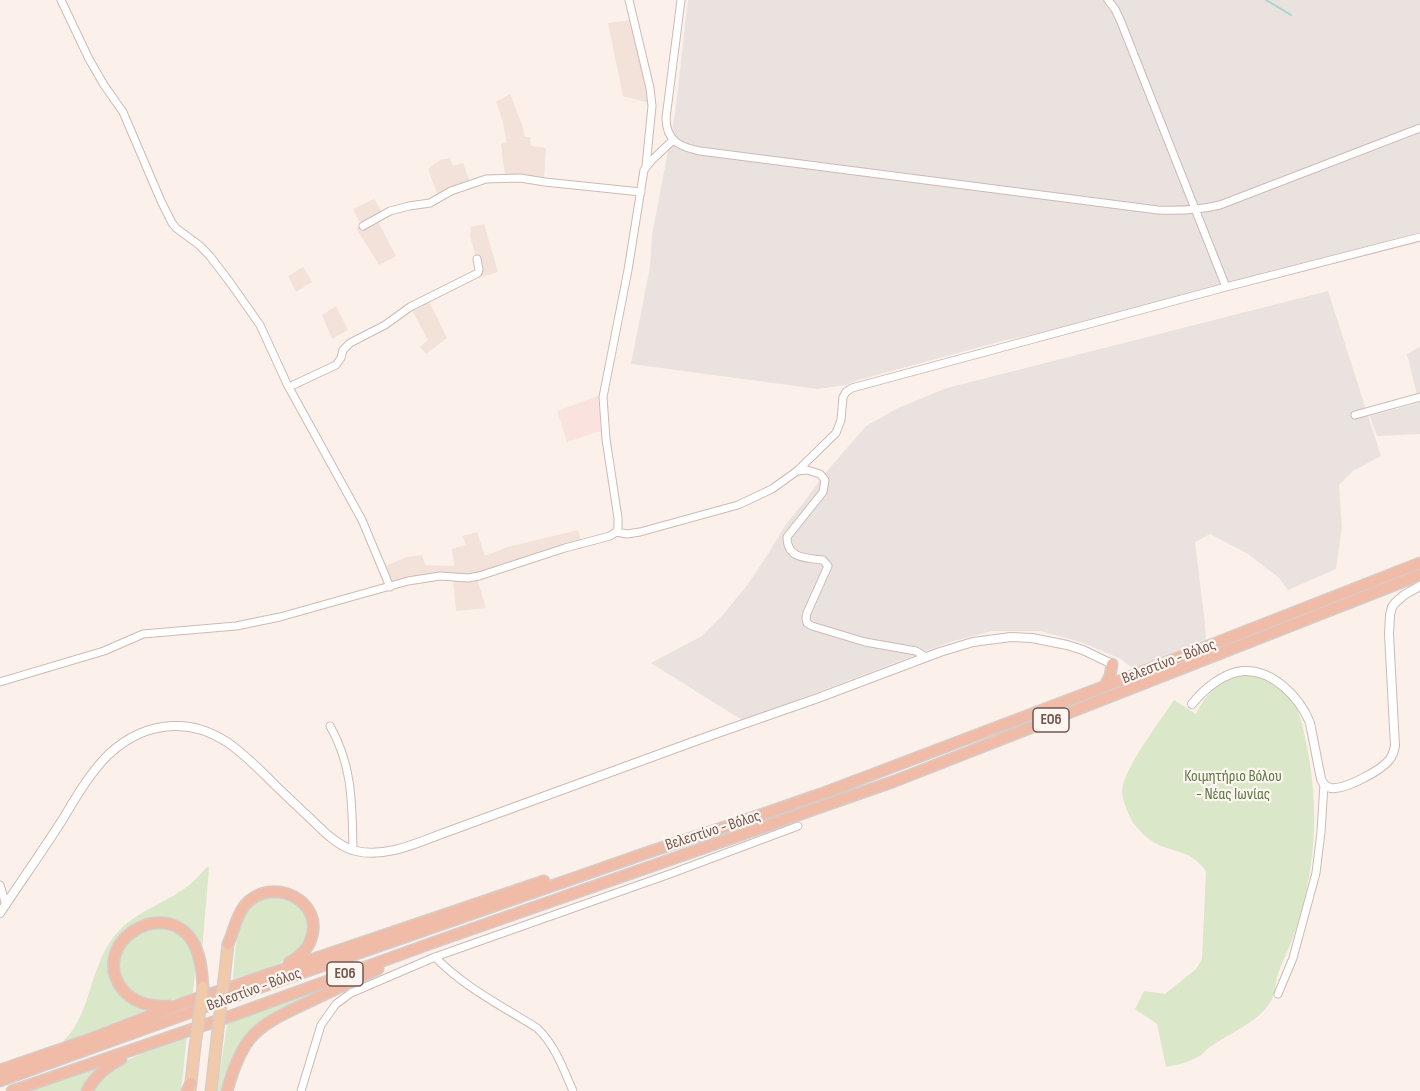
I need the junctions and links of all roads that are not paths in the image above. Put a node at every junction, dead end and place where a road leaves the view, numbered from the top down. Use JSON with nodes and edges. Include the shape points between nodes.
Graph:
{"nodes":[{"id":1,"x":61,"y":0,"type":"edge"},
{"id":2,"x":629,"y":0,"type":"edge"},
{"id":3,"x":681,"y":0,"type":"edge"},
{"id":4,"x":1108,"y":0,"type":"edge"},
{"id":5,"x":1420,"y":128,"type":"edge"},
{"id":6,"x":674,"y":140,"type":"junction"},
{"id":7,"x":646,"y":167,"type":"junction"},
{"id":8,"x":640,"y":192,"type":"junction"},
{"id":9,"x":1196,"y":210,"type":"junction"},
{"id":10,"x":363,"y":226,"type":"dead end"},
{"id":11,"x":1420,"y":237,"type":"edge"},
{"id":12,"x":477,"y":259,"type":"dead end"},
{"id":13,"x":1226,"y":287,"type":"junction"},
{"id":14,"x":289,"y":387,"type":"junction"},
{"id":15,"x":1420,"y":397,"type":"edge"},
{"id":16,"x":1355,"y":415,"type":"dead end"},
{"id":17,"x":797,"y":471,"type":"junction"},
{"id":18,"x":616,"y":532,"type":"junction"},
{"id":19,"x":1420,"y":563,"type":"edge"},
{"id":20,"x":1420,"y":574,"type":"edge"},
{"id":21,"x":390,"y":586,"type":"junction"},
{"id":22,"x":1420,"y":586,"type":"edge"},
{"id":23,"x":926,"y":657,"type":"junction"},
{"id":24,"x":1112,"y":664,"type":"junction"},
{"id":25,"x":1129,"y":677,"type":"junction"},
{"id":26,"x":0,"y":681,"type":"edge"},
{"id":27,"x":1105,"y":686,"type":"junction"},
{"id":28,"x":1192,"y":704,"type":"dead end"},
{"id":29,"x":330,"y":726,"type":"dead end"},
{"id":30,"x":1324,"y":784,"type":"junction"},
{"id":31,"x":798,"y":826,"type":"dead end"},
{"id":32,"x":742,"y":835,"type":"junction"},
{"id":33,"x":746,"y":847,"type":"junction"},
{"id":34,"x":353,"y":850,"type":"junction"},
{"id":35,"x":652,"y":851,"type":"junction"},
{"id":36,"x":0,"y":885,"type":"edge"},
{"id":37,"x":6,"y":905,"type":"junction"},
{"id":38,"x":0,"y":913,"type":"edge"},
{"id":39,"x":432,"y":943,"type":"junction"},
{"id":40,"x":228,"y":944,"type":"joint"},
{"id":41,"x":435,"y":957,"type":"junction"},
{"id":42,"x":274,"y":973,"type":"junction"},
{"id":43,"x":202,"y":987,"type":"joint"},
{"id":44,"x":1278,"y":994,"type":"dead end"},
{"id":45,"x":181,"y":1004,"type":"junction"},
{"id":46,"x":147,"y":1045,"type":"junction"},
{"id":47,"x":0,"y":1070,"type":"edge"},
{"id":48,"x":0,"y":1081,"type":"edge"},
{"id":49,"x":189,"y":1088,"type":"edge"},
{"id":50,"x":12,"y":1091,"type":"edge"},
{"id":51,"x":87,"y":1091,"type":"edge"},
{"id":52,"x":211,"y":1091,"type":"edge"},
{"id":53,"x":227,"y":1091,"type":"edge"},
{"id":54,"x":300,"y":1091,"type":"edge"},
{"id":55,"x":573,"y":1091,"type":"edge"}],
"edges":[{"from":1,"to":14,"type":"street","via":[[89,59],[123,112],[172,223],[206,251],[245,302]]},
{"from":2,"to":7,"type":"street","via":[[652,106]]},
{"from":3,"to":6,"type":"street","via":[[666,118]]},
{"from":4,"to":9,"type":"street","via":[[1118,14]]},
{"from":5,"to":9,"type":"street","via":[[1242,197]]},
{"from":6,"to":7,"type":"street"},
{"from":6,"to":9,"type":"street","via":[[700,151],[1158,210]]},
{"from":7,"to":8,"type":"street"},
{"from":8,"to":10,"type":"street","via":[[520,178],[486,179],[430,203],[390,211]]},
{"from":8,"to":18,"type":"street","via":[[603,397],[618,518]]},
{"from":9,"to":13,"type":"street"},
{"from":11,"to":13,"type":"street"},
{"from":12,"to":14,"type":"street","via":[[478,273],[350,343],[336,365]]},
{"from":13,"to":17,"type":"street","via":[[852,388],[843,397],[836,433]]},
{"from":14,"to":21,"type":"street","via":[[362,520]]},
{"from":15,"to":16,"type":"street"},
{"from":17,"to":18,"type":"street","via":[[772,489],[738,505],[640,532]]},
{"from":17,"to":23,"type":"street","via":[[820,474],[825,480],[823,492],[787,537],[793,554],[823,560],[828,566],[807,613],[807,623],[865,642],[916,651]]},
{"from":18,"to":21,"type":"street","via":[[479,576],[432,577]]},
{"from":19,"to":25,"type":"highway","name":"Βελεστίνο - Βόλος","number":"ΕΟ6"},
{"from":20,"to":32,"type":"highway","name":"Βελεστίνο - Βόλος","number":"ΕΟ6","via":[[895,781]]},
{"from":21,"to":26,"type":"street","via":[[237,626],[143,634],[104,651]]},
{"from":22,"to":30,"type":"street","via":[[1395,603],[1390,615],[1395,736],[1390,760],[1366,777],[1336,788]]},
{"from":23,"to":24,"type":"street","via":[[974,642],[1011,637],[1066,645]]},
{"from":23,"to":34,"type":"street","via":[[402,848],[367,853]]},
{"from":24,"to":25,"type":"highway"},
{"from":24,"to":27,"type":"highway"},
{"from":25,"to":27,"type":"highway","name":"Βελεστίνο - Βόλος","number":"ΕΟ6"},
{"from":27,"to":35,"type":"highway","name":"Βελεστίνο - Βόλος","number":"ΕΟ6","via":[[820,794]]},
{"from":28,"to":30,"type":"street","via":[[1206,688],[1234,673],[1252,672],[1276,682],[1296,699],[1308,717]]},
{"from":29,"to":34,"type":"street","via":[[350,777]]},
{"from":30,"to":44,"type":"street","via":[[1316,873],[1293,958]]},
{"from":31,"to":33,"type":"street"},
{"from":32,"to":33,"type":"street"},
{"from":32,"to":39,"type":"highway","name":"Βελεστίνο - Βόλος","number":"ΕΟ6"},
{"from":33,"to":41,"type":"street"},
{"from":34,"to":37,"type":"street","via":[[328,836],[230,744],[204,729],[165,726],[130,739],[94,772]]},
{"from":35,"to":42,"type":"highway","via":[[587,867]]},
{"from":35,"to":48,"type":"highway","name":"Βελεστίνο - Βόλος","number":"ΕΟ6"},
{"from":36,"to":37,"type":"street"},
{"from":37,"to":38,"type":"street"},
{"from":39,"to":46,"type":"highway","name":"Βελεστίνο - Βόλος","number":"ΕΟ6"},
{"from":39,"to":53,"type":"highway","via":[[267,1024],[240,1054]]},
{"from":40,"to":42,"type":"highway","via":[[238,915],[257,896],[269,891],[297,898],[309,912],[313,932],[310,943]]},
{"from":40,"to":52,"type":"main road","bridge":true},
{"from":41,"to":54,"type":"street","via":[[358,989],[336,1004],[318,1033]]},
{"from":41,"to":55,"type":"street","via":[[462,981],[537,1028],[555,1052]]},
{"from":42,"to":45,"type":"highway"},
{"from":43,"to":45,"type":"highway","via":[[197,952],[182,931],[154,923],[130,933],[116,956],[121,987],[144,1005]]},
{"from":43,"to":49,"type":"main road","bridge":true},
{"from":45,"to":47,"type":"highway"},
{"from":46,"to":50,"type":"highway","name":"Βελεστίνο - Βόλος","number":"ΕΟ6"},
{"from":46,"to":51,"type":"highway","via":[[108,1066]]}]}
